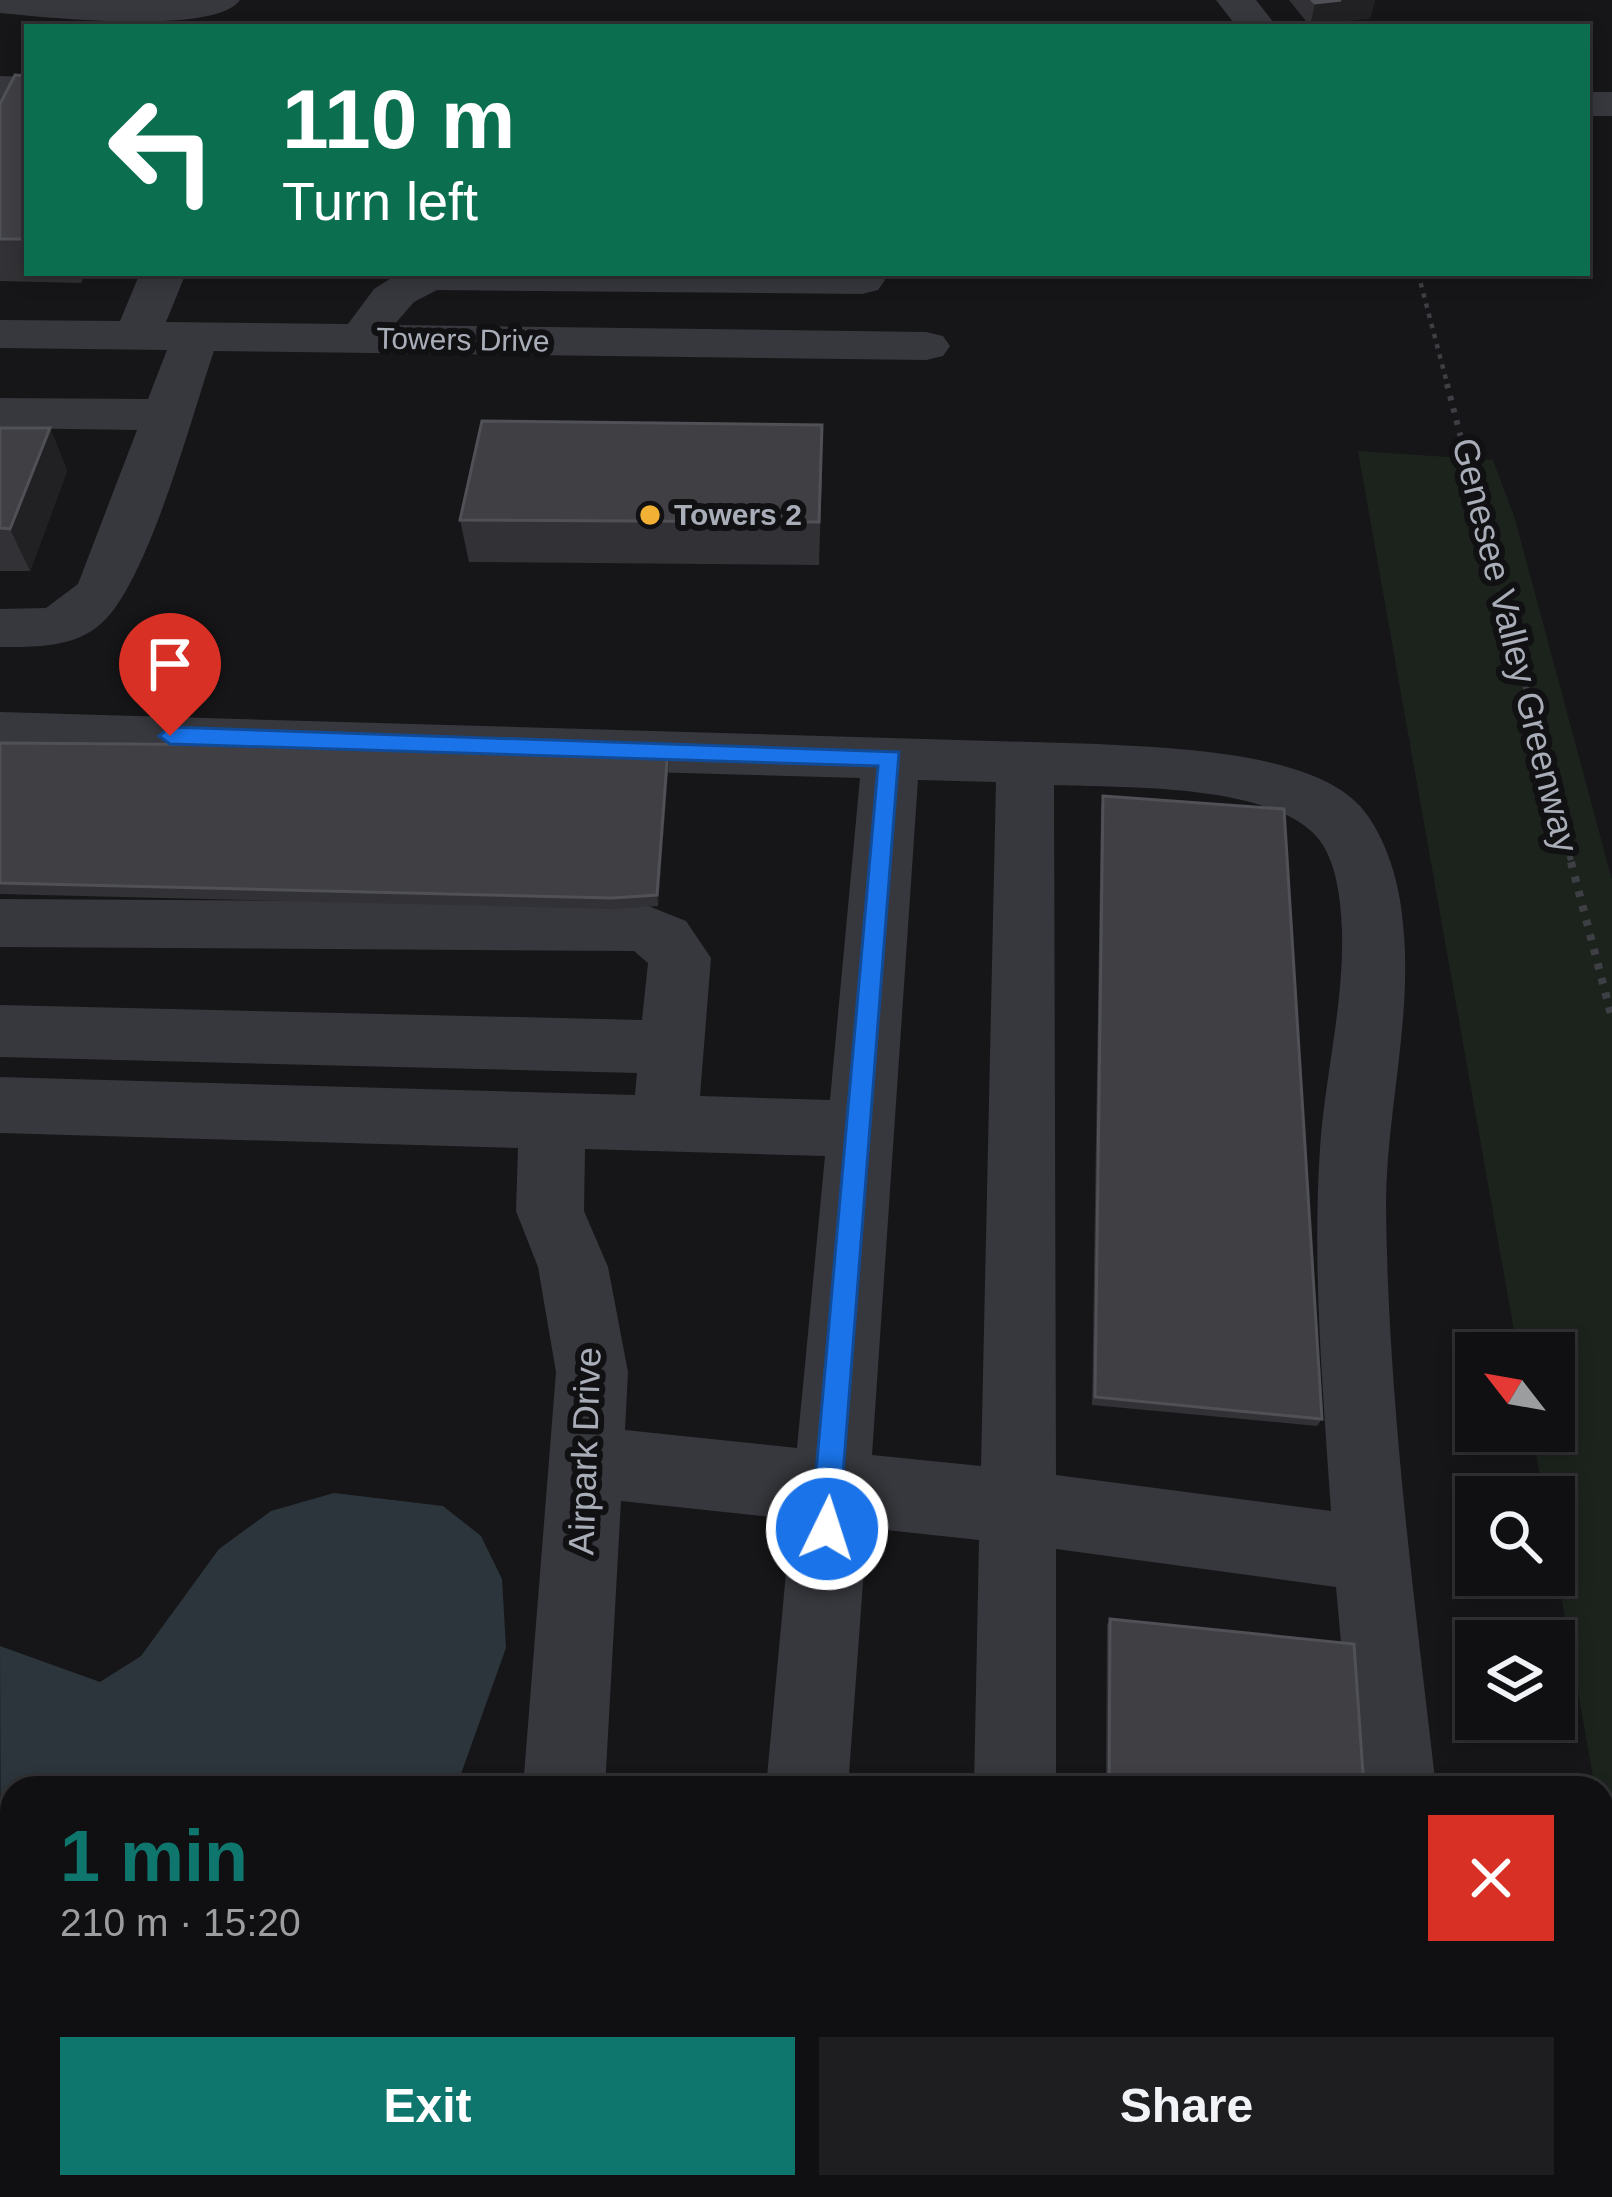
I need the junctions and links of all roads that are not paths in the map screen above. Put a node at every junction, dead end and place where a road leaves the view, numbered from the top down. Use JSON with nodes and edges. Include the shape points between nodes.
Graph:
{"nodes":[{"id":1,"x":220,"y":0,"type":"edge"},
{"id":2,"x":1236,"y":0,"type":"edge"},
{"id":3,"x":0,"y":2,"type":"edge"},
{"id":4,"x":1255,"y":24,"type":"edge"},
{"id":5,"x":162,"y":276,"type":"edge"},
{"id":6,"x":582,"y":277,"type":"junction"},
{"id":7,"x":862,"y":280,"type":"dead end"},
{"id":8,"x":0,"y":334,"type":"edge"},
{"id":9,"x":137,"y":336,"type":"junction"},
{"id":10,"x":196,"y":336,"type":"junction"},
{"id":11,"x":364,"y":338,"type":"junction"},
{"id":12,"x":462,"y":340,"type":"junction"},
{"id":13,"x":926,"y":346,"type":"dead end"},
{"id":14,"x":149,"y":414,"type":"junction"},
{"id":15,"x":14,"y":445,"type":"edge"},
{"id":16,"x":0,"y":628,"type":"edge"},
{"id":17,"x":0,"y":733,"type":"edge"},
{"id":18,"x":891,"y":758,"type":"junction"},
{"id":19,"x":1025,"y":762,"type":"junction"},
{"id":20,"x":0,"y":923,"type":"edge"},
{"id":21,"x":0,"y":1030,"type":"edge"},
{"id":22,"x":672,"y":1047,"type":"junction"},
{"id":23,"x":0,"y":1105,"type":"edge"},
{"id":24,"x":552,"y":1121,"type":"junction"},
{"id":25,"x":665,"y":1121,"type":"junction"},
{"id":26,"x":860,"y":1129,"type":"junction"},
{"id":27,"x":589,"y":1462,"type":"junction"},
{"id":28,"x":830,"y":1486,"type":"junction"},
{"id":29,"x":1018,"y":1507,"type":"junction"},
{"id":30,"x":1369,"y":1554,"type":"junction"},
{"id":31,"x":566,"y":1776,"type":"edge"},
{"id":32,"x":808,"y":1776,"type":"edge"},
{"id":33,"x":1015,"y":1776,"type":"edge"},
{"id":34,"x":1394,"y":1776,"type":"edge"}],
"edges":[{"from":1,"to":3,"type":"street","via":[[86,9]]},
{"from":2,"to":4,"type":"street"},
{"from":5,"to":9,"type":"street"},
{"from":6,"to":7,"type":"street"},
{"from":6,"to":11,"type":"street","via":[[431,276],[380,304]]},
{"from":6,"to":12,"type":"street","via":[[568,294]]},
{"from":8,"to":9,"type":"street","name":"Towers Drive"},
{"from":9,"to":10,"type":"street","name":"Towers Drive"},
{"from":10,"to":11,"type":"street","name":"Towers Drive"},
{"from":10,"to":14,"type":"street"},
{"from":11,"to":12,"type":"street","name":"Towers Drive"},
{"from":12,"to":13,"type":"street","name":"Towers Drive"},
{"from":14,"to":15,"type":"street"},
{"from":14,"to":15,"type":"street","via":[[84,451]]},
{"from":14,"to":16,"type":"street","via":[[102,592],[76,620]]},
{"from":17,"to":18,"type":"street"},
{"from":18,"to":19,"type":"street"},
{"from":18,"to":26,"type":"street"},
{"from":19,"to":29,"type":"street"},
{"from":19,"to":30,"type":"street","via":[[1258,780],[1298,794],[1339,821],[1366,883],[1375,956],[1355,1120],[1351,1244]]},
{"from":20,"to":22,"type":"street","via":[[641,926],[680,958]]},
{"from":21,"to":22,"type":"street"},
{"from":22,"to":25,"type":"street"},
{"from":23,"to":24,"type":"street"},
{"from":24,"to":25,"type":"street"},
{"from":24,"to":27,"type":"street","name":"Airpark Drive","via":[[550,1210],[588,1336]]},
{"from":25,"to":26,"type":"street"},
{"from":26,"to":28,"type":"street"},
{"from":27,"to":28,"type":"street"},
{"from":27,"to":31,"type":"street","name":"Airpark Drive"},
{"from":28,"to":29,"type":"street"},
{"from":28,"to":32,"type":"street"},
{"from":29,"to":30,"type":"street"},
{"from":29,"to":33,"type":"street"},
{"from":30,"to":34,"type":"street"}]}
